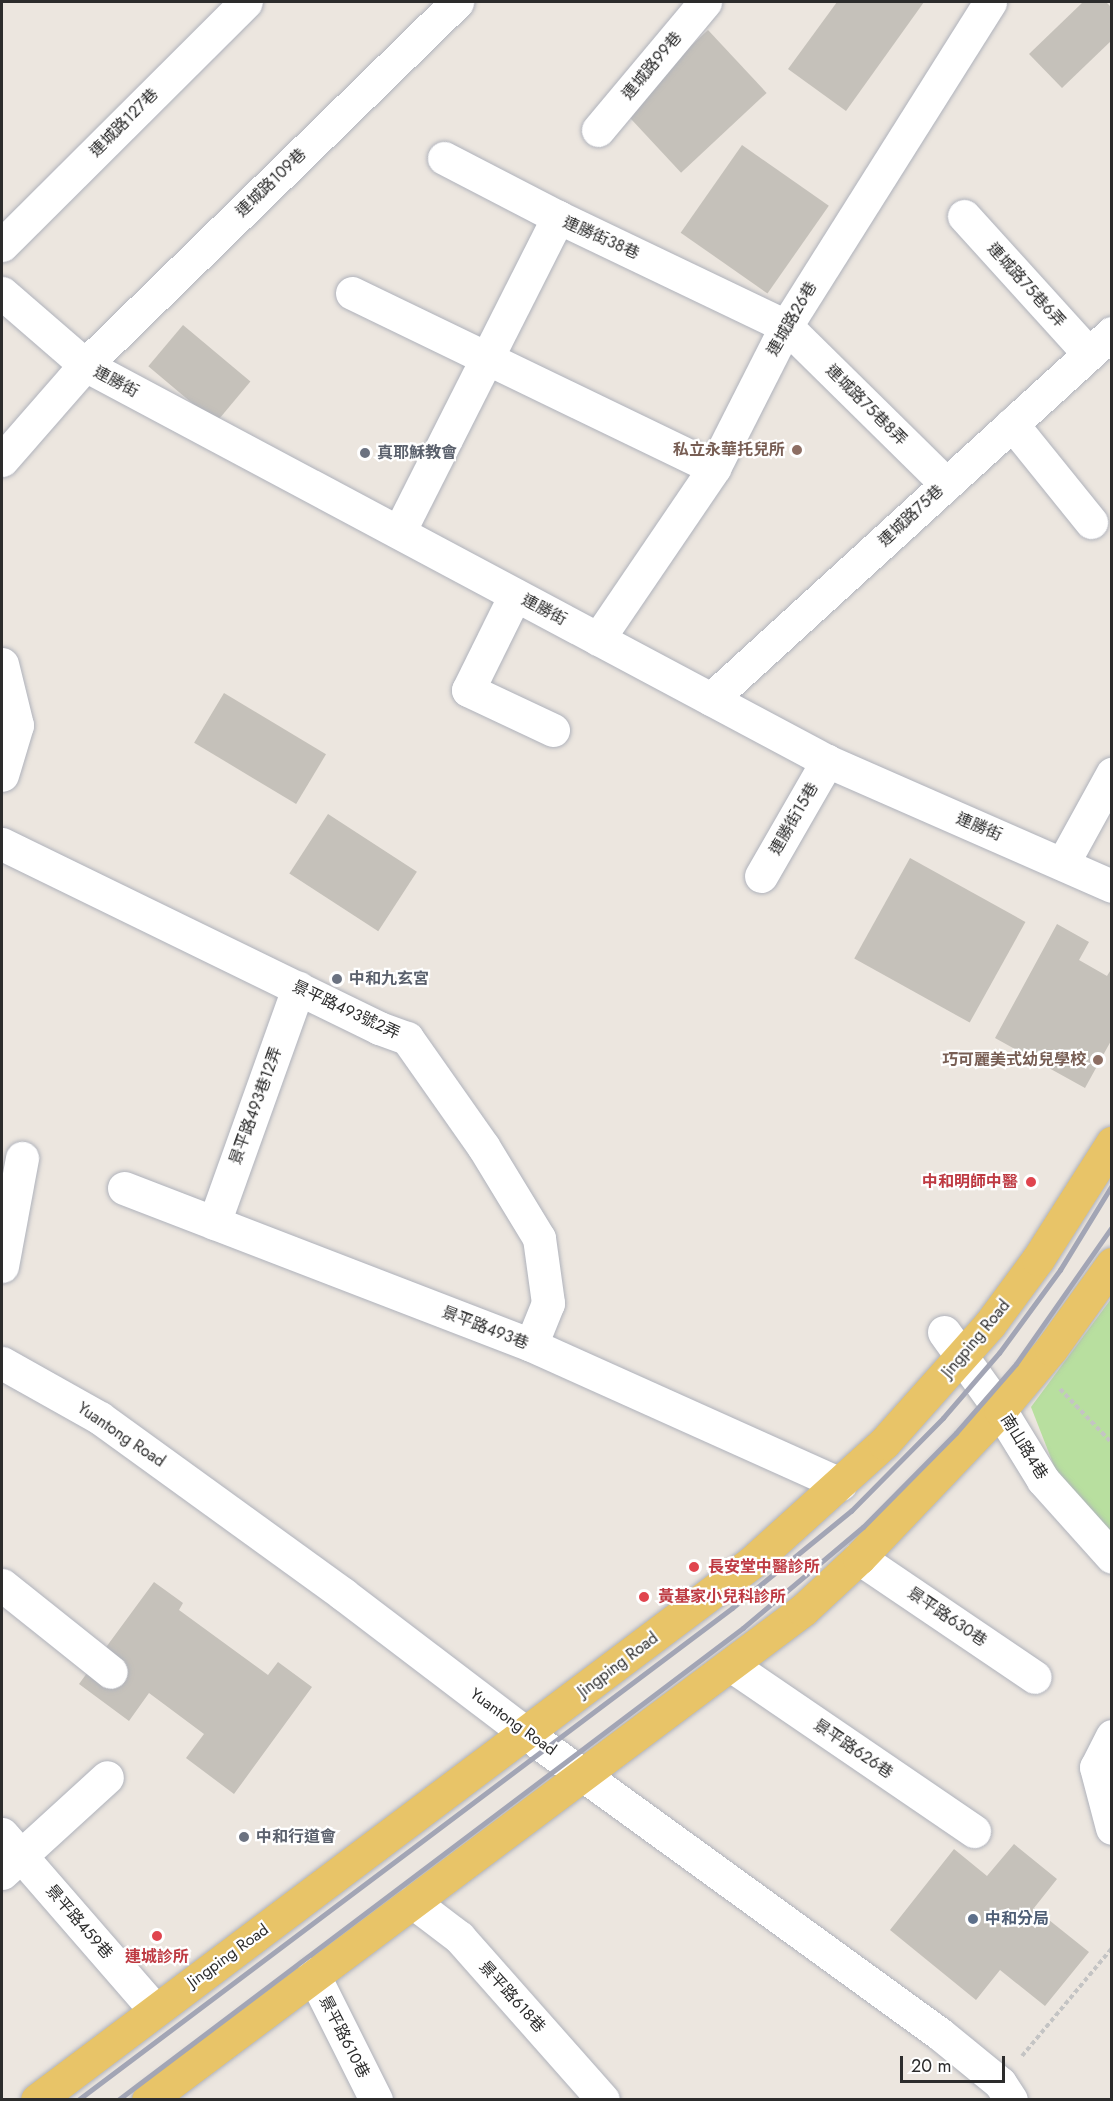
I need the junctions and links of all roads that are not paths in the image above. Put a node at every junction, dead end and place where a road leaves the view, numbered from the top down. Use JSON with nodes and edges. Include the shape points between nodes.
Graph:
{"nodes":[{"id":1,"x":246,"y":2,"type":"edge"},
{"id":2,"x":457,"y":2,"type":"edge"},
{"id":3,"x":705,"y":2,"type":"edge"},
{"id":4,"x":990,"y":2,"type":"edge"},
{"id":5,"x":598,"y":130,"type":"dead end"},
{"id":6,"x":444,"y":158,"type":"dead end"},
{"id":7,"x":964,"y":216,"type":"dead end"},
{"id":8,"x":558,"y":217,"type":"junction"},
{"id":9,"x":2,"y":245,"type":"edge"},
{"id":10,"x":2,"y":293,"type":"edge"},
{"id":11,"x":351,"y":293,"type":"dead end"},
{"id":12,"x":786,"y":326,"type":"junction"},
{"id":13,"x":1100,"y":343,"type":"edge"},
{"id":14,"x":488,"y":360,"type":"junction"},
{"id":15,"x":85,"y":365,"type":"junction"},
{"id":16,"x":1012,"y":424,"type":"junction"},
{"id":17,"x":2,"y":460,"type":"edge"},
{"id":18,"x":714,"y":468,"type":"junction"},
{"id":19,"x":946,"y":484,"type":"junction"},
{"id":20,"x":1091,"y":522,"type":"dead end"},
{"id":21,"x":399,"y":532,"type":"junction"},
{"id":22,"x":515,"y":595,"type":"junction"},
{"id":23,"x":598,"y":639,"type":"junction"},
{"id":24,"x":2,"y":664,"type":"edge"},
{"id":25,"x":711,"y":699,"type":"junction"},
{"id":26,"x":9,"y":722,"type":"edge"},
{"id":27,"x":553,"y":730,"type":"dead end"},
{"id":28,"x":827,"y":761,"type":"junction"},
{"id":29,"x":1112,"y":774,"type":"edge"},
{"id":30,"x":2,"y":775,"type":"edge"},
{"id":31,"x":2,"y":844,"type":"edge"},
{"id":32,"x":1063,"y":863,"type":"junction"},
{"id":33,"x":761,"y":876,"type":"dead end"},
{"id":34,"x":1112,"y":886,"type":"edge"},
{"id":35,"x":298,"y":988,"type":"junction"},
{"id":36,"x":1112,"y":1143,"type":"edge"},
{"id":37,"x":22,"y":1158,"type":"dead end"},
{"id":38,"x":124,"y":1188,"type":"dead end"},
{"id":39,"x":214,"y":1223,"type":"junction"},
{"id":40,"x":1112,"y":1264,"type":"edge"},
{"id":41,"x":2,"y":1266,"type":"edge"},
{"id":42,"x":953,"y":1344,"type":"junction"},
{"id":43,"x":531,"y":1345,"type":"junction"},
{"id":44,"x":2,"y":1363,"type":"edge"},
{"id":45,"x":1000,"y":1410,"type":"junction"},
{"id":46,"x":840,"y":1484,"type":"junction"},
{"id":47,"x":1112,"y":1557,"type":"edge"},
{"id":48,"x":859,"y":1558,"type":"junction"},
{"id":49,"x":2,"y":1585,"type":"edge"},
{"id":50,"x":732,"y":1666,"type":"junction"},
{"id":51,"x":111,"y":1672,"type":"dead end"},
{"id":52,"x":1035,"y":1677,"type":"dead end"},
{"id":53,"x":528,"y":1734,"type":"junction"},
{"id":54,"x":1112,"y":1736,"type":"edge"},
{"id":55,"x":587,"y":1774,"type":"junction"},
{"id":56,"x":107,"y":1777,"type":"dead end"},
{"id":57,"x":1112,"y":1828,"type":"edge"},
{"id":58,"x":974,"y":1831,"type":"dead end"},
{"id":59,"x":8,"y":1854,"type":"edge"},
{"id":60,"x":413,"y":1902,"type":"junction"},
{"id":61,"x":313,"y":1974,"type":"junction"},
{"id":62,"x":155,"y":2010,"type":"junction"},
{"id":63,"x":1005,"y":2091,"type":"edge"},
{"id":64,"x":37,"y":2100,"type":"edge"},
{"id":65,"x":148,"y":2100,"type":"edge"},
{"id":66,"x":376,"y":2100,"type":"edge"},
{"id":67,"x":603,"y":2100,"type":"edge"}],
"edges":[{"from":1,"to":9,"type":"street","name":"連城路127巷"},
{"from":2,"to":15,"type":"street","name":"連城路109巷"},
{"from":3,"to":5,"type":"street","name":"連城路99巷"},
{"from":4,"to":12,"type":"street","name":"連城路26巷"},
{"from":6,"to":8,"type":"street"},
{"from":7,"to":13,"type":"street","name":"連城路75巷6弄"},
{"from":8,"to":12,"type":"street","name":"連勝街38巷"},
{"from":8,"to":14,"type":"street","name":"連勝街38巷"},
{"from":10,"to":15,"type":"street","name":"連勝街"},
{"from":11,"to":14,"type":"street"},
{"from":12,"to":18,"type":"street","name":"連城路26巷"},
{"from":12,"to":19,"type":"street","name":"連城路75巷8弄"},
{"from":13,"to":16,"type":"street","name":"連城路75巷"},
{"from":14,"to":18,"type":"street"},
{"from":14,"to":21,"type":"street","name":"連勝街38巷"},
{"from":15,"to":17,"type":"street","name":"連城路109巷"},
{"from":15,"to":21,"type":"street","name":"連勝街"},
{"from":16,"to":19,"type":"street","name":"連城路75巷"},
{"from":16,"to":20,"type":"street"},
{"from":18,"to":23,"type":"street","name":"連城路26巷"},
{"from":19,"to":25,"type":"street","name":"連城路75巷"},
{"from":21,"to":22,"type":"street","name":"連勝街"},
{"from":22,"to":23,"type":"street","name":"連勝街"},
{"from":22,"to":27,"type":"street","via":[[468,690]]},
{"from":23,"to":25,"type":"street","name":"連勝街"},
{"from":24,"to":26,"type":"street"},
{"from":25,"to":28,"type":"street","name":"連勝街"},
{"from":26,"to":30,"type":"street"},
{"from":28,"to":32,"type":"street","name":"連勝街"},
{"from":28,"to":33,"type":"street","name":"連勝街15巷"},
{"from":29,"to":32,"type":"street"},
{"from":31,"to":35,"type":"street","name":"景平路493號2弄"},
{"from":32,"to":34,"type":"street","name":"連勝街"},
{"from":35,"to":39,"type":"street","name":"景平路493巷12弄"},
{"from":35,"to":43,"type":"street","name":"景平路493號2弄","via":[[407,1038],[483,1146],[539,1238],[548,1303]]},
{"from":36,"to":42,"type":"main road","name":"Jingping Road","via":[[1038,1259]]},
{"from":37,"to":41,"type":"street"},
{"from":38,"to":39,"type":"street","name":"景平路493巷"},
{"from":39,"to":43,"type":"street","name":"景平路493巷"},
{"from":40,"to":45,"type":"main road","via":[[1051,1349]]},
{"from":42,"to":45,"type":"street","name":"南山路4巷"},
{"from":42,"to":46,"type":"main road","name":"Jingping Road","via":[[884,1443]]},
{"from":43,"to":46,"type":"street","name":"景平路493巷"},
{"from":44,"to":53,"type":"street","name":"Yuantong Road","via":[[100,1418]]},
{"from":45,"to":47,"type":"street","name":"南山路4巷","via":[[1043,1480]]},
{"from":45,"to":48,"type":"main road"},
{"from":46,"to":53,"type":"main road","name":"Jingping Road","via":[[751,1563]]},
{"from":48,"to":50,"type":"main road","via":[[803,1610]]},
{"from":48,"to":52,"type":"street","name":"景平路630巷"},
{"from":49,"to":51,"type":"street"},
{"from":50,"to":55,"type":"main road"},
{"from":50,"to":58,"type":"street","name":"景平路626巷"},
{"from":53,"to":55,"type":"street","name":"Yuantong Road"},
{"from":53,"to":62,"type":"main road","name":"Jingping Road"},
{"from":54,"to":57,"type":"street","via":[[1096,1767]]},
{"from":55,"to":60,"type":"main road"},
{"from":55,"to":63,"type":"street","name":"Yuantong Road","via":[[940,2034]]},
{"from":56,"to":59,"type":"street"},
{"from":59,"to":62,"type":"street","name":"景平路459巷"},
{"from":60,"to":61,"type":"main road"},
{"from":60,"to":67,"type":"street","name":"景平路618巷","via":[[459,1937]]},
{"from":61,"to":65,"type":"main road"},
{"from":61,"to":66,"type":"street","name":"景平路610巷"},
{"from":62,"to":64,"type":"main road","name":"Jingping Road"}]}
